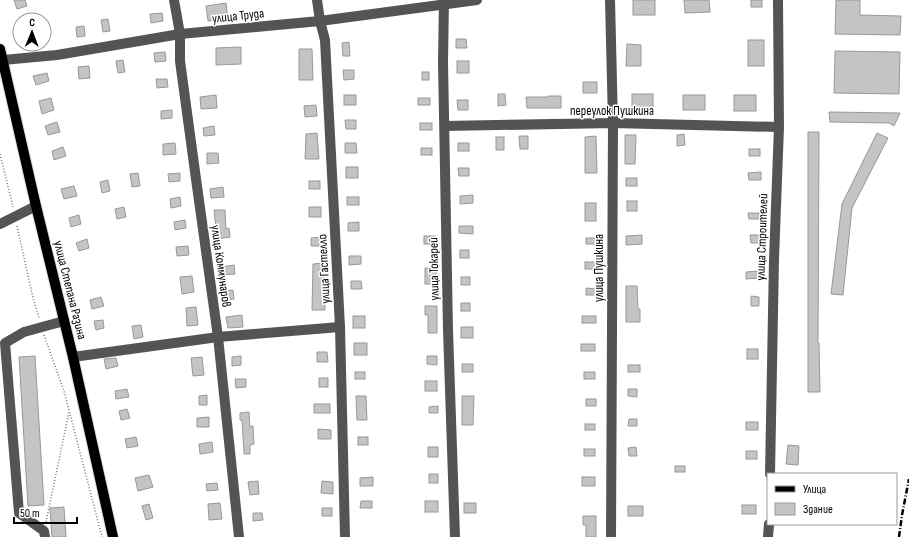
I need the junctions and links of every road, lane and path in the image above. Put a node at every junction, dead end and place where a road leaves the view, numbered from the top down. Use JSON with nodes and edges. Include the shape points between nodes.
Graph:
{"nodes":[{"id":1,"x":174,"y":0,"type":"edge"},
{"id":2,"x":317,"y":0,"type":"edge"},
{"id":3,"x":476,"y":0,"type":"edge"},
{"id":4,"x":610,"y":0,"type":"edge"},
{"id":5,"x":778,"y":0,"type":"edge"},
{"id":6,"x":444,"y":2,"type":"edge"},
{"id":7,"x":320,"y":21,"type":"junction"},
{"id":8,"x":180,"y":34,"type":"junction"},
{"id":9,"x":0,"y":49,"type":"edge"},
{"id":10,"x":2,"y":60,"type":"junction"},
{"id":11,"x":613,"y":123,"type":"junction"},
{"id":12,"x":445,"y":126,"type":"junction"},
{"id":13,"x":779,"y":127,"type":"junction"},
{"id":14,"x":0,"y":154,"type":"edge"},
{"id":15,"x":36,"y":206,"type":"junction"},
{"id":16,"x":15,"y":217,"type":"junction"},
{"id":17,"x":0,"y":224,"type":"edge"},
{"id":18,"x":64,"y":321,"type":"junction"},
{"id":19,"x":42,"y":327,"type":"junction"},
{"id":20,"x":340,"y":327,"type":"junction"},
{"id":21,"x":218,"y":337,"type":"junction"},
{"id":22,"x":73,"y":357,"type":"junction"},
{"id":23,"x":69,"y":411,"type":"junction"},
{"id":24,"x":770,"y":473,"type":"edge"},
{"id":25,"x":769,"y":525,"type":"edge"},
{"id":26,"x":45,"y":534,"type":"edge"},
{"id":27,"x":102,"y":537,"type":"edge"},
{"id":28,"x":113,"y":537,"type":"edge"},
{"id":29,"x":239,"y":537,"type":"edge"},
{"id":30,"x":345,"y":537,"type":"edge"},
{"id":31,"x":454,"y":537,"type":"edge"},
{"id":32,"x":611,"y":537,"type":"edge"},
{"id":33,"x":768,"y":537,"type":"edge"}],
"edges":[{"from":1,"to":8,"type":"street","name":"улица Коммунаров"},
{"from":2,"to":7,"type":"street","name":"улица Гастелло"},
{"from":3,"to":6,"type":"street","name":"улица Труда"},
{"from":4,"to":11,"type":"street","name":"улица Пушкина"},
{"from":5,"to":13,"type":"street","name":"улица Строителей"},
{"from":6,"to":7,"type":"street","name":"улица Труда"},
{"from":6,"to":12,"type":"street","name":"улица Токарей"},
{"from":7,"to":8,"type":"street","name":"улица Труда"},
{"from":7,"to":20,"type":"street","name":"улица Гастелло","via":[[325,40]]},
{"from":8,"to":10,"type":"street","name":"улица Труда","via":[[57,55]]},
{"from":8,"to":21,"type":"street","name":"улица Коммунаров","via":[[180,61]]},
{"from":9,"to":10,"type":"main road","name":"улица Степана Разина"},
{"from":10,"to":15,"type":"main road","name":"улица Степана Разина"},
{"from":11,"to":12,"type":"street","name":"переулок Пушкина"},
{"from":11,"to":13,"type":"street","name":"переулок Пушкина"},
{"from":11,"to":32,"type":"street","name":"улица Пушкина"},
{"from":12,"to":31,"type":"street","name":"улица Токарей"},
{"from":13,"to":24,"type":"street","name":"улица Строителей"},
{"from":14,"to":16,"type":"path"},
{"from":15,"to":16,"type":"street"},
{"from":15,"to":18,"type":"main road","name":"улица Степана Разина"},
{"from":16,"to":17,"type":"street"},
{"from":16,"to":19,"type":"path"},
{"from":18,"to":19,"type":"street"},
{"from":18,"to":22,"type":"main road","name":"улица Степана Разина"},
{"from":19,"to":23,"type":"path"},
{"from":19,"to":26,"type":"street","via":[[24,332],[5,343],[19,512]]},
{"from":20,"to":21,"type":"street"},
{"from":20,"to":30,"type":"street","name":"улица Гастелло"},
{"from":21,"to":22,"type":"street"},
{"from":21,"to":29,"type":"street","name":"улица Коммунаров"},
{"from":22,"to":28,"type":"main road","name":"улица Степана Разина"},
{"from":23,"to":26,"type":"path"},
{"from":23,"to":27,"type":"path"},
{"from":25,"to":33,"type":"street"}]}
